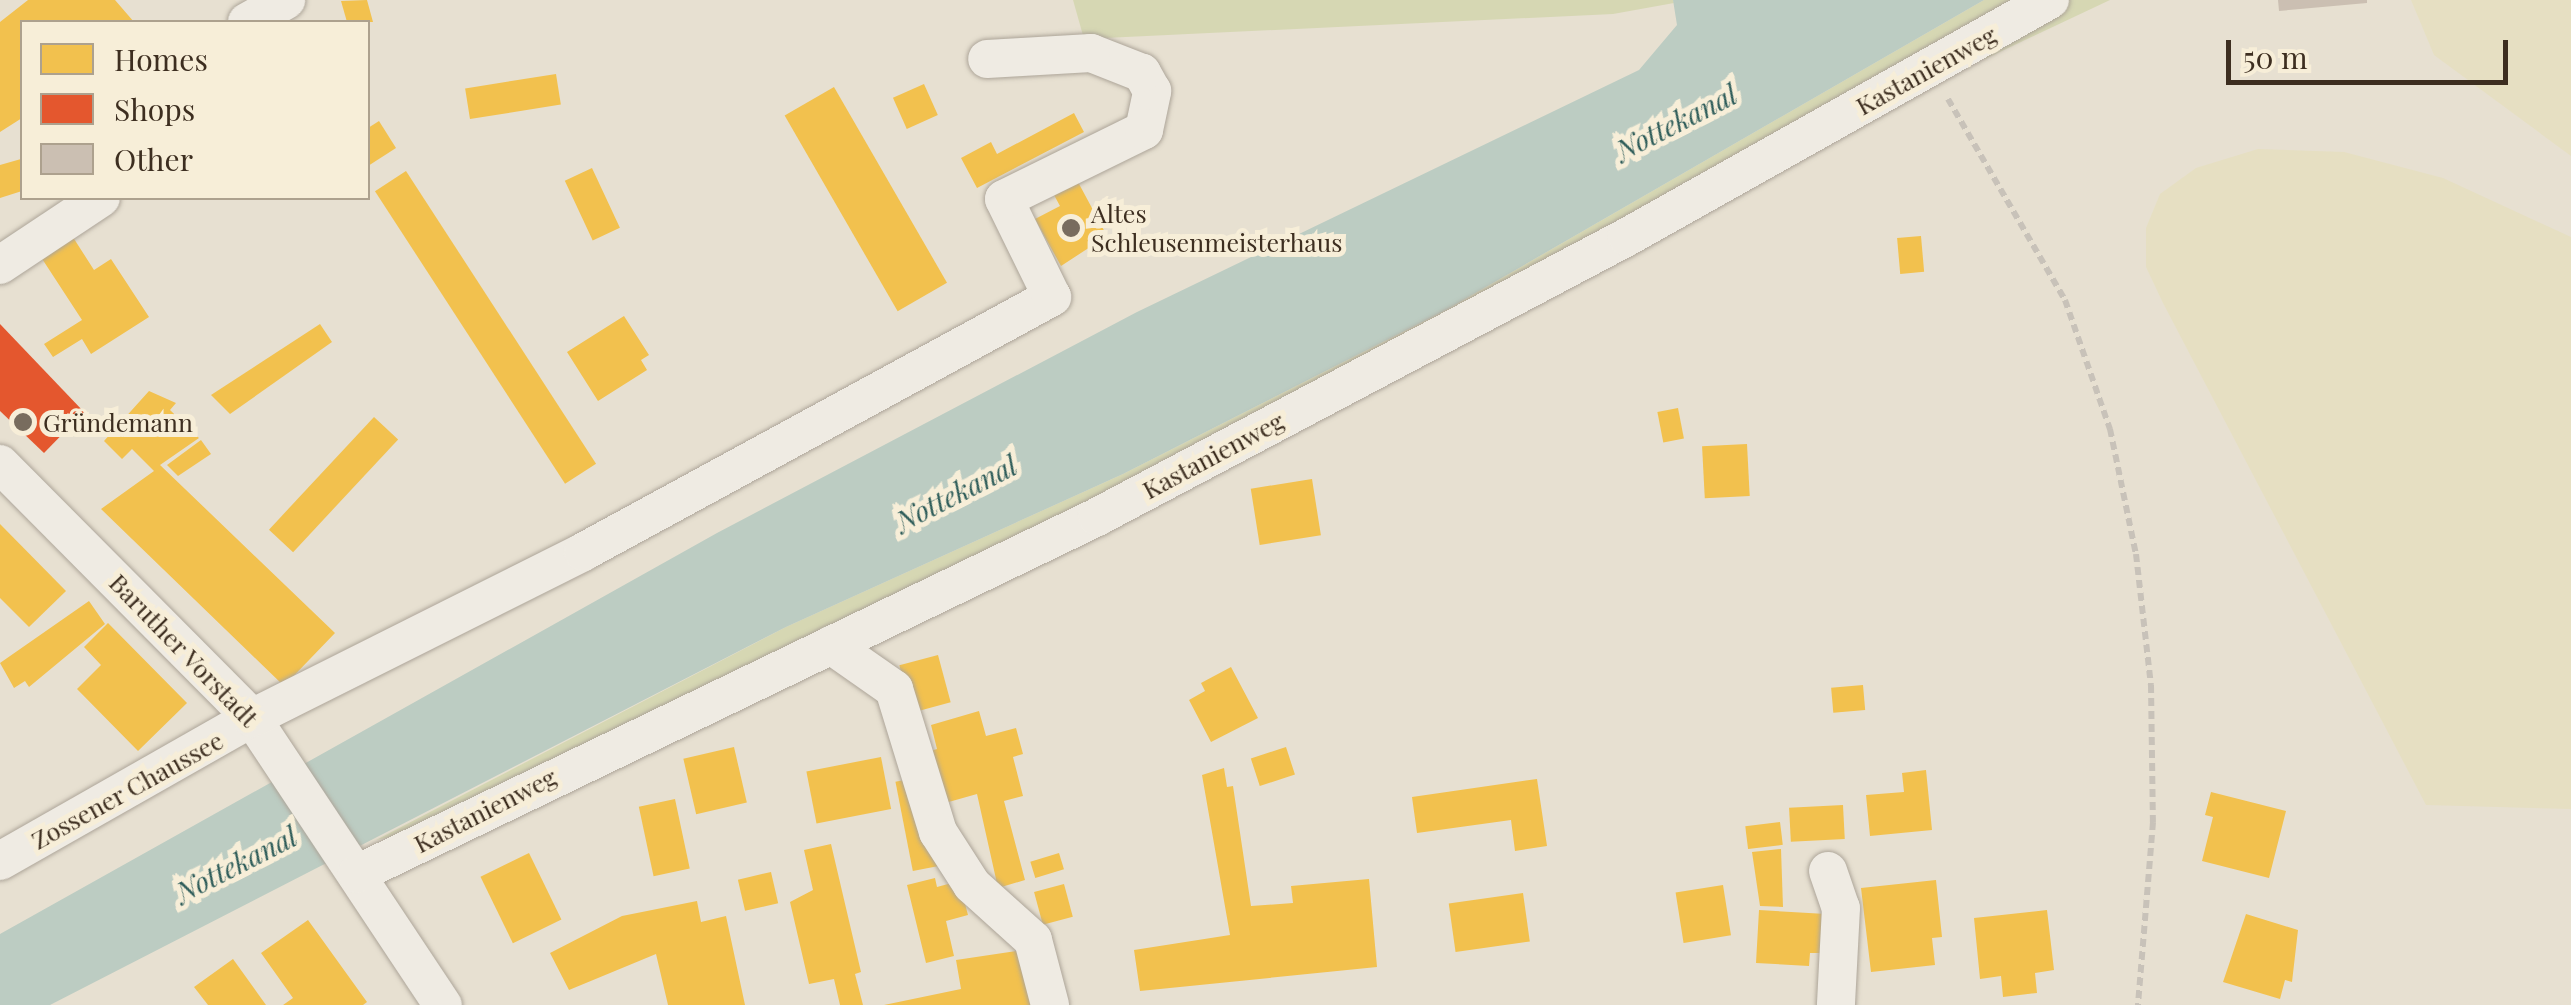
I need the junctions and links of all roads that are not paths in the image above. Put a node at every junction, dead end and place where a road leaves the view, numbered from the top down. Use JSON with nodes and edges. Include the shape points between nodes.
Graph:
{"nodes":[{"id":1,"x":286,"y":0,"type":"edge"},
{"id":2,"x":2050,"y":0,"type":"edge"},
{"id":3,"x":251,"y":20,"type":"edge"},
{"id":4,"x":987,"y":59,"type":"dead end"},
{"id":5,"x":98,"y":200,"type":"edge"},
{"id":6,"x":0,"y":265,"type":"edge"},
{"id":7,"x":0,"y":464,"type":"edge"},
{"id":8,"x":831,"y":645,"type":"junction"},
{"id":9,"x":263,"y":733,"type":"junction"},
{"id":10,"x":0,"y":860,"type":"edge"},
{"id":11,"x":352,"y":865,"type":"junction"},
{"id":12,"x":1828,"y":871,"type":"dead end"},
{"id":13,"x":443,"y":1005,"type":"edge"},
{"id":14,"x":1050,"y":1005,"type":"edge"},
{"id":15,"x":1836,"y":1005,"type":"edge"}],
"edges":[{"from":1,"to":3,"type":"street"},
{"from":2,"to":8,"type":"street","name":"Kastanienweg","via":[[1097,517]]},
{"from":4,"to":9,"type":"street","via":[[1092,53],[1142,73],[1152,91],[1144,130],[1004,199],[1052,297]]},
{"from":5,"to":6,"type":"street"},
{"from":7,"to":9,"type":"street","name":"Baruther Vorstadt"},
{"from":8,"to":11,"type":"street","name":"Kastanienweg"},
{"from":8,"to":14,"type":"street","via":[[894,689],[938,832],[972,885],[1033,940]]},
{"from":9,"to":10,"type":"street","name":"Zossener Chaussee"},
{"from":9,"to":11,"type":"street","name":"Baruther Vorstadt"},
{"from":11,"to":13,"type":"street","name":"Baruther Vorstadt"},
{"from":12,"to":15,"type":"street","via":[[1842,908]]}]}
